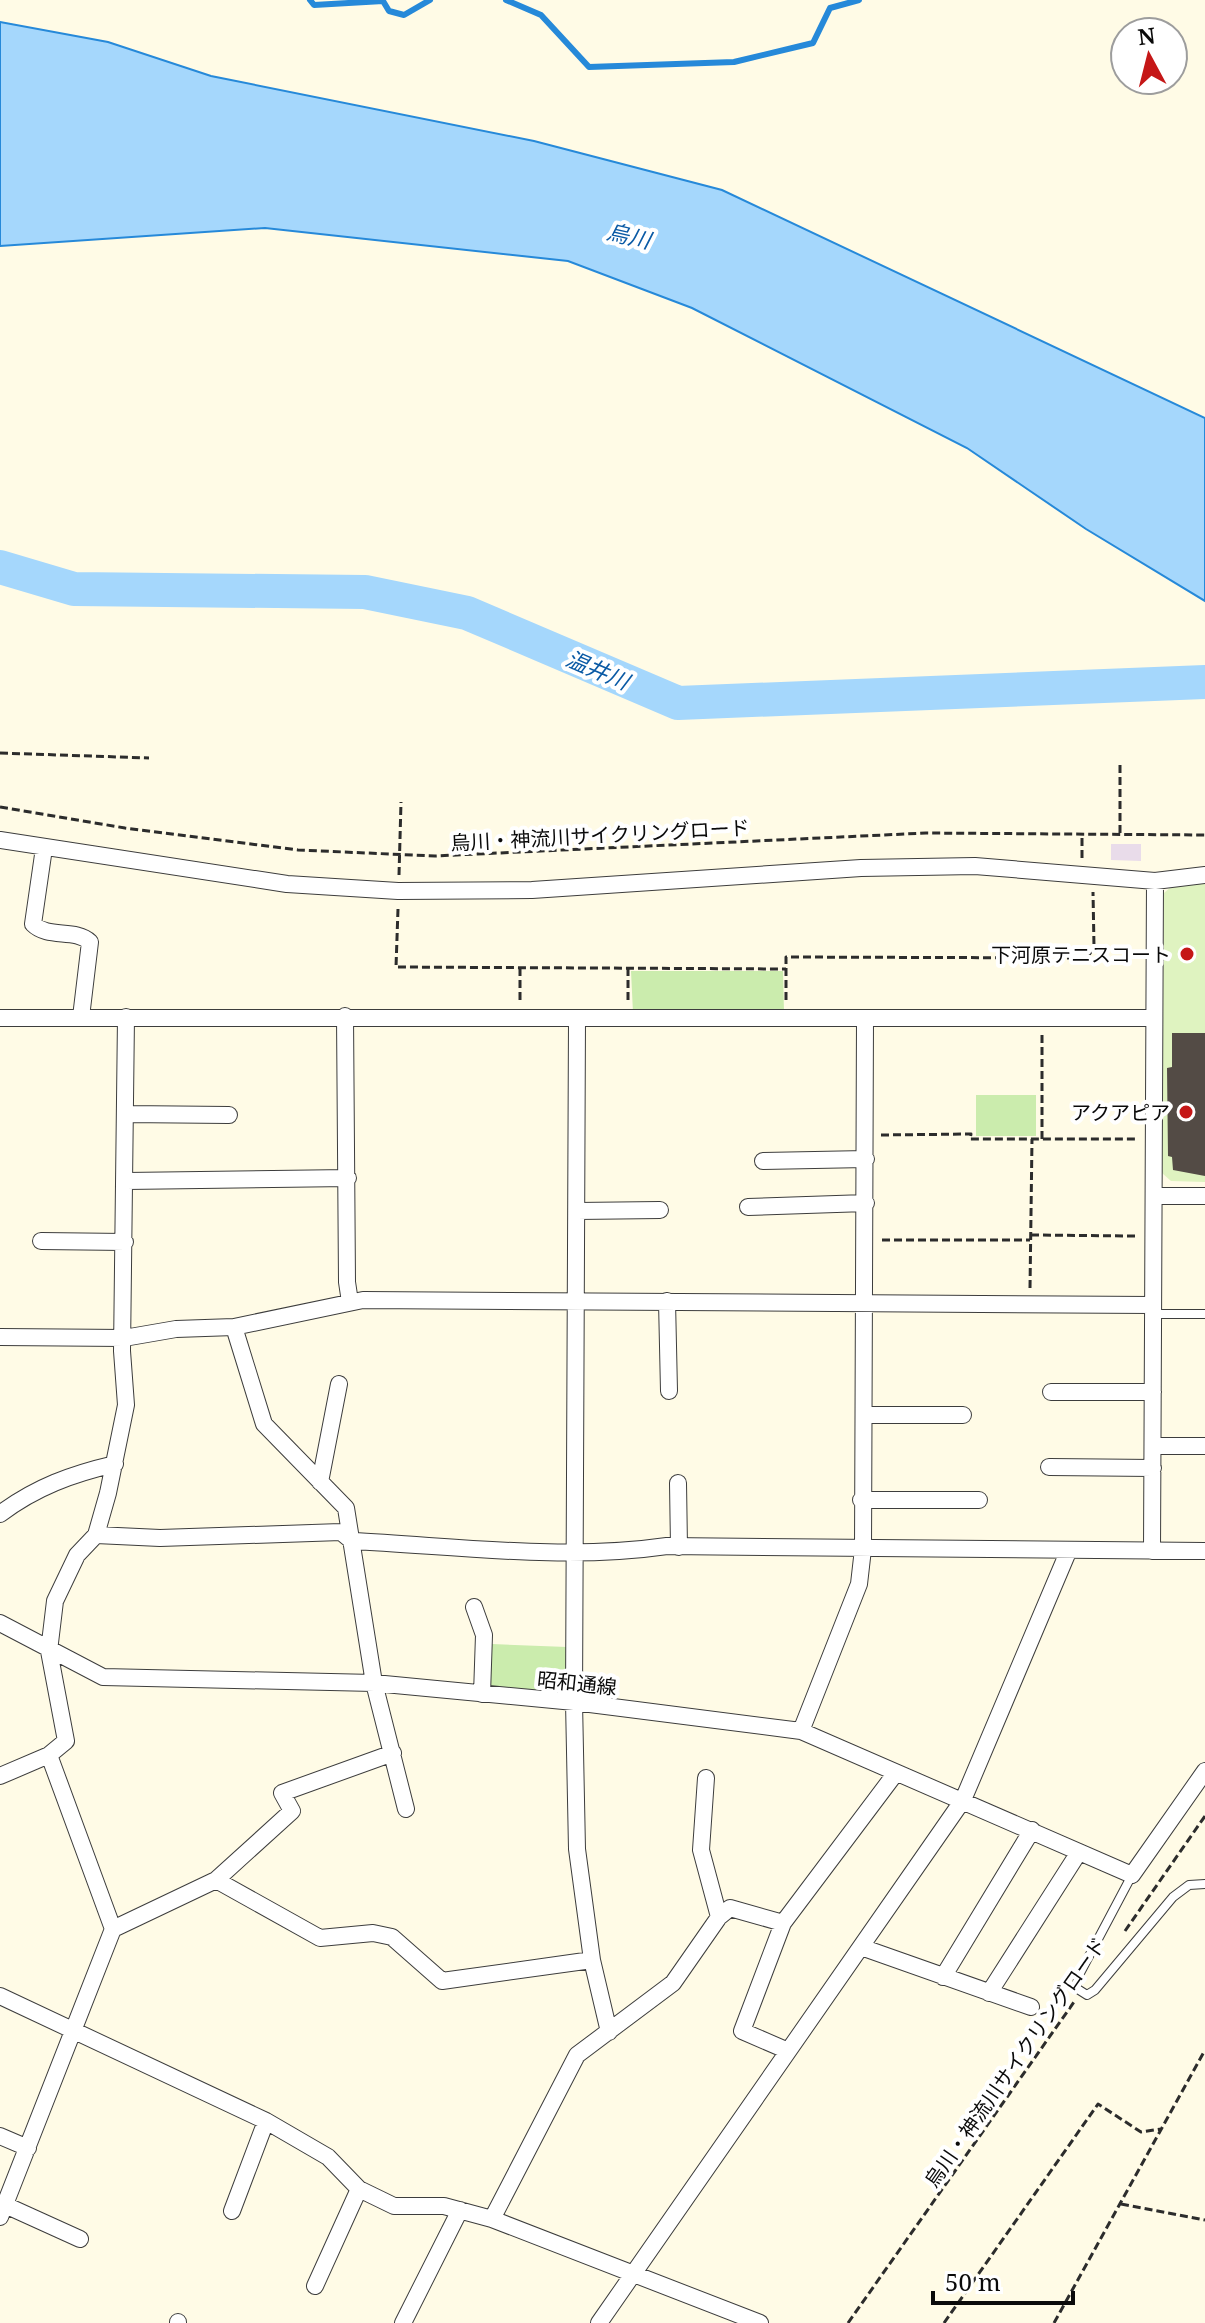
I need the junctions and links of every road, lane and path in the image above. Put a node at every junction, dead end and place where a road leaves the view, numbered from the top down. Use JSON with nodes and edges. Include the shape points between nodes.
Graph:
{"nodes":[{"id":1,"x":0,"y":753,"type":"edge"},
{"id":2,"x":149,"y":758,"type":"dead end"},
{"id":3,"x":1120,"y":762,"type":"dead end"},
{"id":4,"x":401,"y":802,"type":"dead end"},
{"id":5,"x":0,"y":807,"type":"edge"},
{"id":6,"x":1082,"y":832,"type":"junction"},
{"id":7,"x":1120,"y":833,"type":"junction"},
{"id":8,"x":1205,"y":835,"type":"edge"},
{"id":9,"x":0,"y":840,"type":"edge"},
{"id":10,"x":44,"y":848,"type":"junction"},
{"id":11,"x":399,"y":855,"type":"junction"},
{"id":12,"x":1082,"y":861,"type":"dead end"},
{"id":13,"x":1093,"y":875,"type":"junction"},
{"id":14,"x":1205,"y":875,"type":"edge"},
{"id":15,"x":1155,"y":881,"type":"junction"},
{"id":16,"x":398,"y":883,"type":"dead end"},
{"id":17,"x":399,"y":901,"type":"dead end"},
{"id":18,"x":520,"y":968,"type":"junction"},
{"id":19,"x":628,"y":968,"type":"junction"},
{"id":20,"x":786,"y":969,"type":"junction"},
{"id":21,"x":345,"y":1016,"type":"junction"},
{"id":22,"x":81,"y":1017,"type":"junction"},
{"id":23,"x":126,"y":1017,"type":"junction"},
{"id":24,"x":0,"y":1018,"type":"edge"},
{"id":25,"x":1154,"y":1018,"type":"junction"},
{"id":26,"x":520,"y":1019,"type":"junction"},
{"id":27,"x":1043,"y":1019,"type":"junction"},
{"id":28,"x":577,"y":1020,"type":"junction"},
{"id":29,"x":628,"y":1020,"type":"junction"},
{"id":30,"x":786,"y":1020,"type":"junction"},
{"id":31,"x":865,"y":1020,"type":"junction"},
{"id":32,"x":125,"y":1114,"type":"junction"},
{"id":33,"x":229,"y":1115,"type":"dead end"},
{"id":34,"x":866,"y":1135,"type":"junction"},
{"id":35,"x":1154,"y":1138,"type":"junction"},
{"id":36,"x":1032,"y":1139,"type":"junction"},
{"id":37,"x":1042,"y":1139,"type":"junction"},
{"id":38,"x":866,"y":1159,"type":"junction"},
{"id":39,"x":763,"y":1161,"type":"dead end"},
{"id":40,"x":348,"y":1178,"type":"junction"},
{"id":41,"x":126,"y":1181,"type":"junction"},
{"id":42,"x":1154,"y":1196,"type":"junction"},
{"id":43,"x":1205,"y":1196,"type":"edge"},
{"id":44,"x":866,"y":1203,"type":"junction"},
{"id":45,"x":748,"y":1207,"type":"dead end"},
{"id":46,"x":660,"y":1210,"type":"dead end"},
{"id":47,"x":577,"y":1211,"type":"junction"},
{"id":48,"x":1154,"y":1236,"type":"junction"},
{"id":49,"x":1031,"y":1238,"type":"junction"},
{"id":50,"x":866,"y":1240,"type":"junction"},
{"id":51,"x":41,"y":1241,"type":"dead end"},
{"id":52,"x":125,"y":1242,"type":"junction"},
{"id":53,"x":1030,"y":1290,"type":"dead end"},
{"id":54,"x":667,"y":1301,"type":"junction"},
{"id":55,"x":350,"y":1302,"type":"junction"},
{"id":56,"x":866,"y":1302,"type":"junction"},
{"id":57,"x":577,"y":1303,"type":"junction"},
{"id":58,"x":1153,"y":1309,"type":"junction"},
{"id":59,"x":1205,"y":1314,"type":"edge"},
{"id":60,"x":234,"y":1327,"type":"junction"},
{"id":61,"x":0,"y":1337,"type":"edge"},
{"id":62,"x":124,"y":1338,"type":"junction"},
{"id":63,"x":339,"y":1384,"type":"dead end"},
{"id":64,"x":669,"y":1391,"type":"dead end"},
{"id":65,"x":1051,"y":1392,"type":"dead end"},
{"id":66,"x":1153,"y":1392,"type":"junction"},
{"id":67,"x":864,"y":1415,"type":"junction"},
{"id":68,"x":963,"y":1415,"type":"dead end"},
{"id":69,"x":1153,"y":1446,"type":"junction"},
{"id":70,"x":1205,"y":1446,"type":"edge"},
{"id":71,"x":115,"y":1464,"type":"junction"},
{"id":72,"x":1049,"y":1467,"type":"dead end"},
{"id":73,"x":1153,"y":1468,"type":"junction"},
{"id":74,"x":320,"y":1482,"type":"junction"},
{"id":75,"x":678,"y":1483,"type":"dead end"},
{"id":76,"x":861,"y":1500,"type":"junction"},
{"id":77,"x":979,"y":1500,"type":"dead end"},
{"id":78,"x":0,"y":1514,"type":"edge"},
{"id":79,"x":96,"y":1535,"type":"junction"},
{"id":80,"x":352,"y":1541,"type":"junction"},
{"id":81,"x":679,"y":1547,"type":"junction"},
{"id":82,"x":863,"y":1549,"type":"junction"},
{"id":83,"x":576,"y":1551,"type":"junction"},
{"id":84,"x":1152,"y":1551,"type":"junction"},
{"id":85,"x":1205,"y":1551,"type":"edge"},
{"id":86,"x":1068,"y":1552,"type":"junction"},
{"id":87,"x":474,"y":1607,"type":"dead end"},
{"id":88,"x":0,"y":1623,"type":"edge"},
{"id":89,"x":49,"y":1651,"type":"junction"},
{"id":90,"x":374,"y":1683,"type":"junction"},
{"id":91,"x":482,"y":1694,"type":"junction"},
{"id":92,"x":574,"y":1702,"type":"junction"},
{"id":93,"x":801,"y":1731,"type":"junction"},
{"id":94,"x":393,"y":1753,"type":"junction"},
{"id":95,"x":49,"y":1755,"type":"junction"},
{"id":96,"x":1205,"y":1771,"type":"edge"},
{"id":97,"x":895,"y":1774,"type":"junction"},
{"id":98,"x":0,"y":1776,"type":"edge"},
{"id":99,"x":706,"y":1778,"type":"dead end"},
{"id":100,"x":963,"y":1800,"type":"junction"},
{"id":101,"x":406,"y":1809,"type":"dead end"},
{"id":102,"x":1205,"y":1816,"type":"edge"},
{"id":103,"x":1032,"y":1830,"type":"junction"},
{"id":104,"x":1079,"y":1852,"type":"junction"},
{"id":105,"x":1170,"y":1870,"type":"junction"},
{"id":106,"x":1132,"y":1875,"type":"junction"},
{"id":107,"x":1177,"y":1875,"type":"dead end"},
{"id":108,"x":216,"y":1880,"type":"junction"},
{"id":109,"x":1205,"y":1884,"type":"edge"},
{"id":110,"x":719,"y":1917,"type":"junction"},
{"id":111,"x":783,"y":1923,"type":"junction"},
{"id":112,"x":113,"y":1929,"type":"junction"},
{"id":113,"x":1118,"y":1941,"type":"dead end"},
{"id":114,"x":861,"y":1947,"type":"junction"},
{"id":115,"x":592,"y":1960,"type":"junction"},
{"id":116,"x":943,"y":1977,"type":"junction"},
{"id":117,"x":989,"y":1993,"type":"junction"},
{"id":118,"x":1080,"y":1993,"type":"junction"},
{"id":119,"x":0,"y":1996,"type":"edge"},
{"id":120,"x":1031,"y":2007,"type":"dead end"},
{"id":121,"x":75,"y":2032,"type":"junction"},
{"id":122,"x":609,"y":2032,"type":"junction"},
{"id":123,"x":786,"y":2050,"type":"junction"},
{"id":124,"x":1205,"y":2050,"type":"edge"},
{"id":125,"x":266,"y":2121,"type":"junction"},
{"id":126,"x":1161,"y":2129,"type":"junction"},
{"id":127,"x":0,"y":2136,"type":"edge"},
{"id":128,"x":28,"y":2148,"type":"junction"},
{"id":129,"x":359,"y":2189,"type":"junction"},
{"id":130,"x":1121,"y":2204,"type":"junction"},
{"id":131,"x":460,"y":2210,"type":"junction"},
{"id":132,"x":2,"y":2211,"type":"edge"},
{"id":133,"x":232,"y":2211,"type":"dead end"},
{"id":134,"x":492,"y":2219,"type":"junction"},
{"id":135,"x":1205,"y":2220,"type":"edge"},
{"id":136,"x":80,"y":2239,"type":"dead end"},
{"id":137,"x":632,"y":2275,"type":"junction"},
{"id":138,"x":315,"y":2286,"type":"dead end"},
{"id":139,"x":403,"y":2323,"type":"edge"},
{"id":140,"x":599,"y":2323,"type":"edge"},
{"id":141,"x":760,"y":2323,"type":"edge"},
{"id":142,"x":848,"y":2323,"type":"edge"},
{"id":143,"x":944,"y":2323,"type":"edge"},
{"id":144,"x":1054,"y":2323,"type":"edge"}],
"edges":[{"from":1,"to":2,"type":"path"},
{"from":3,"to":7,"type":"path"},
{"from":4,"to":11,"type":"path"},
{"from":5,"to":11,"type":"path","name":"烏川・神流川サイクリングロード","via":[[284,848]]},
{"from":6,"to":7,"type":"path","name":"烏川・神流川サイクリングロード"},
{"from":6,"to":11,"type":"path","name":"烏川・神流川サイクリングロード","via":[[867,835],[561,853]]},
{"from":6,"to":12,"type":"path"},
{"from":7,"to":8,"type":"path","name":"烏川・神流川サイクリングロード"},
{"from":9,"to":10,"type":"street"},
{"from":10,"to":13,"type":"street","via":[[287,884],[398,891],[532,890],[875,867],[975,866]]},
{"from":10,"to":22,"type":"street","via":[[33,924],[90,942]]},
{"from":11,"to":16,"type":"path"},
{"from":13,"to":15,"type":"street"},
{"from":13,"to":20,"type":"path","via":[[1094,947],[1087,958],[786,957]]},
{"from":14,"to":15,"type":"street"},
{"from":15,"to":25,"type":"street"},
{"from":17,"to":18,"type":"path","via":[[396,967]]},
{"from":18,"to":19,"type":"path"},
{"from":18,"to":26,"type":"path"},
{"from":19,"to":20,"type":"path"},
{"from":19,"to":29,"type":"path"},
{"from":20,"to":30,"type":"path"},
{"from":21,"to":23,"type":"street"},
{"from":21,"to":26,"type":"street"},
{"from":21,"to":40,"type":"street"},
{"from":22,"to":23,"type":"street"},
{"from":22,"to":24,"type":"street"},
{"from":23,"to":32,"type":"street"},
{"from":25,"to":27,"type":"street"},
{"from":25,"to":35,"type":"street"},
{"from":26,"to":28,"type":"street"},
{"from":27,"to":31,"type":"street"},
{"from":27,"to":37,"type":"path"},
{"from":28,"to":29,"type":"street"},
{"from":28,"to":47,"type":"street"},
{"from":29,"to":30,"type":"street"},
{"from":30,"to":31,"type":"street"},
{"from":31,"to":34,"type":"street"},
{"from":32,"to":33,"type":"street"},
{"from":32,"to":41,"type":"street"},
{"from":34,"to":36,"type":"path"},
{"from":34,"to":38,"type":"street"},
{"from":35,"to":37,"type":"path"},
{"from":35,"to":42,"type":"street"},
{"from":36,"to":37,"type":"path"},
{"from":36,"to":49,"type":"path"},
{"from":38,"to":39,"type":"street"},
{"from":38,"to":44,"type":"street"},
{"from":40,"to":41,"type":"street"},
{"from":40,"to":55,"type":"street"},
{"from":41,"to":52,"type":"street"},
{"from":42,"to":43,"type":"street"},
{"from":42,"to":48,"type":"street"},
{"from":44,"to":45,"type":"street"},
{"from":44,"to":50,"type":"street"},
{"from":46,"to":47,"type":"street"},
{"from":47,"to":57,"type":"street"},
{"from":48,"to":49,"type":"path"},
{"from":48,"to":58,"type":"street"},
{"from":49,"to":50,"type":"path"},
{"from":49,"to":53,"type":"path"},
{"from":50,"to":56,"type":"street"},
{"from":51,"to":52,"type":"street"},
{"from":52,"to":62,"type":"street"},
{"from":54,"to":56,"type":"street"},
{"from":54,"to":57,"type":"street"},
{"from":54,"to":64,"type":"street"},
{"from":55,"to":57,"type":"street"},
{"from":55,"to":60,"type":"street"},
{"from":56,"to":58,"type":"street"},
{"from":56,"to":67,"type":"street"},
{"from":57,"to":83,"type":"street"},
{"from":58,"to":59,"type":"lane"},
{"from":58,"to":66,"type":"street"},
{"from":60,"to":62,"type":"street"},
{"from":60,"to":74,"type":"street","via":[[264,1424]]},
{"from":61,"to":62,"type":"street"},
{"from":62,"to":71,"type":"street","via":[[126,1405]]},
{"from":63,"to":74,"type":"street"},
{"from":65,"to":66,"type":"street"},
{"from":66,"to":69,"type":"street"},
{"from":67,"to":68,"type":"street"},
{"from":67,"to":76,"type":"street"},
{"from":69,"to":70,"type":"street"},
{"from":69,"to":73,"type":"street"},
{"from":71,"to":78,"type":"street","via":[[70,1474]]},
{"from":71,"to":79,"type":"street"},
{"from":72,"to":73,"type":"street"},
{"from":73,"to":84,"type":"street"},
{"from":74,"to":80,"type":"street","via":[[346,1508]]},
{"from":75,"to":81,"type":"street"},
{"from":76,"to":77,"type":"street"},
{"from":76,"to":82,"type":"street"},
{"from":79,"to":80,"type":"street","via":[[341,1532]]},
{"from":79,"to":89,"type":"street","via":[[62,1582]]},
{"from":80,"to":83,"type":"street"},
{"from":80,"to":90,"type":"street"},
{"from":81,"to":82,"type":"street"},
{"from":81,"to":83,"type":"street"},
{"from":82,"to":86,"type":"street"},
{"from":82,"to":93,"type":"street","via":[[859,1584]]},
{"from":83,"to":92,"type":"street"},
{"from":84,"to":85,"type":"street"},
{"from":84,"to":86,"type":"street"},
{"from":86,"to":100,"type":"street"},
{"from":87,"to":91,"type":"street","via":[[484,1635]]},
{"from":88,"to":89,"type":"street","name":"昭和通線"},
{"from":89,"to":90,"type":"street","name":"昭和通線","via":[[103,1677]]},
{"from":89,"to":95,"type":"street","via":[[66,1741]]},
{"from":90,"to":91,"type":"street","name":"昭和通線"},
{"from":90,"to":94,"type":"street"},
{"from":91,"to":92,"type":"street","name":"昭和通線"},
{"from":92,"to":93,"type":"street","name":"昭和通線"},
{"from":92,"to":115,"type":"street","via":[[577,1849]]},
{"from":93,"to":97,"type":"street","name":"昭和通線"},
{"from":94,"to":101,"type":"street"},
{"from":94,"to":108,"type":"street","via":[[282,1793],[292,1811]]},
{"from":95,"to":98,"type":"street"},
{"from":95,"to":112,"type":"street"},
{"from":96,"to":106,"type":"street"},
{"from":97,"to":100,"type":"street","name":"昭和通線"},
{"from":97,"to":111,"type":"street"},
{"from":99,"to":110,"type":"street","via":[[701,1850]]},
{"from":100,"to":103,"type":"street","name":"昭和通線"},
{"from":100,"to":114,"type":"street"},
{"from":102,"to":105,"type":"path","name":"烏川・神流川サイクリングロード"},
{"from":103,"to":104,"type":"street","name":"昭和通線"},
{"from":103,"to":116,"type":"street"},
{"from":104,"to":106,"type":"street","name":"昭和通線"},
{"from":104,"to":117,"type":"street"},
{"from":105,"to":107,"type":"path"},
{"from":105,"to":113,"type":"path","name":"烏川・神流川サイクリングロード"},
{"from":106,"to":118,"type":"lane","via":[[1079,1975]]},
{"from":108,"to":112,"type":"street"},
{"from":108,"to":115,"type":"street","via":[[320,1938],[373,1933],[392,1937],[442,1981]]},
{"from":109,"to":118,"type":"lane","via":[[1189,1885],[1173,1897],[1095,1990]]},
{"from":110,"to":111,"type":"street","via":[[730,1908]]},
{"from":110,"to":122,"type":"street","via":[[673,1983]]},
{"from":111,"to":123,"type":"street","via":[[742,2031]]},
{"from":112,"to":121,"type":"street"},
{"from":114,"to":116,"type":"street"},
{"from":114,"to":123,"type":"street"},
{"from":115,"to":122,"type":"street"},
{"from":116,"to":117,"type":"street"},
{"from":117,"to":120,"type":"street"},
{"from":118,"to":142,"type":"path","name":"烏川・神流川サイクリングロード"},
{"from":119,"to":121,"type":"street"},
{"from":121,"to":125,"type":"street"},
{"from":121,"to":128,"type":"street"},
{"from":122,"to":134,"type":"street","via":[[577,2055]]},
{"from":123,"to":137,"type":"street"},
{"from":124,"to":126,"type":"path"},
{"from":125,"to":129,"type":"street","via":[[328,2157]]},
{"from":125,"to":133,"type":"street"},
{"from":126,"to":130,"type":"path"},
{"from":126,"to":143,"type":"path","via":[[1141,2132],[1098,2104]]},
{"from":127,"to":128,"type":"street"},
{"from":128,"to":132,"type":"street"},
{"from":129,"to":131,"type":"street","via":[[394,2206]]},
{"from":129,"to":138,"type":"street"},
{"from":130,"to":135,"type":"path"},
{"from":130,"to":144,"type":"path"},
{"from":131,"to":134,"type":"street"},
{"from":131,"to":139,"type":"street"},
{"from":132,"to":136,"type":"street"},
{"from":134,"to":137,"type":"street"},
{"from":137,"to":140,"type":"street"},
{"from":137,"to":141,"type":"street"}]}
